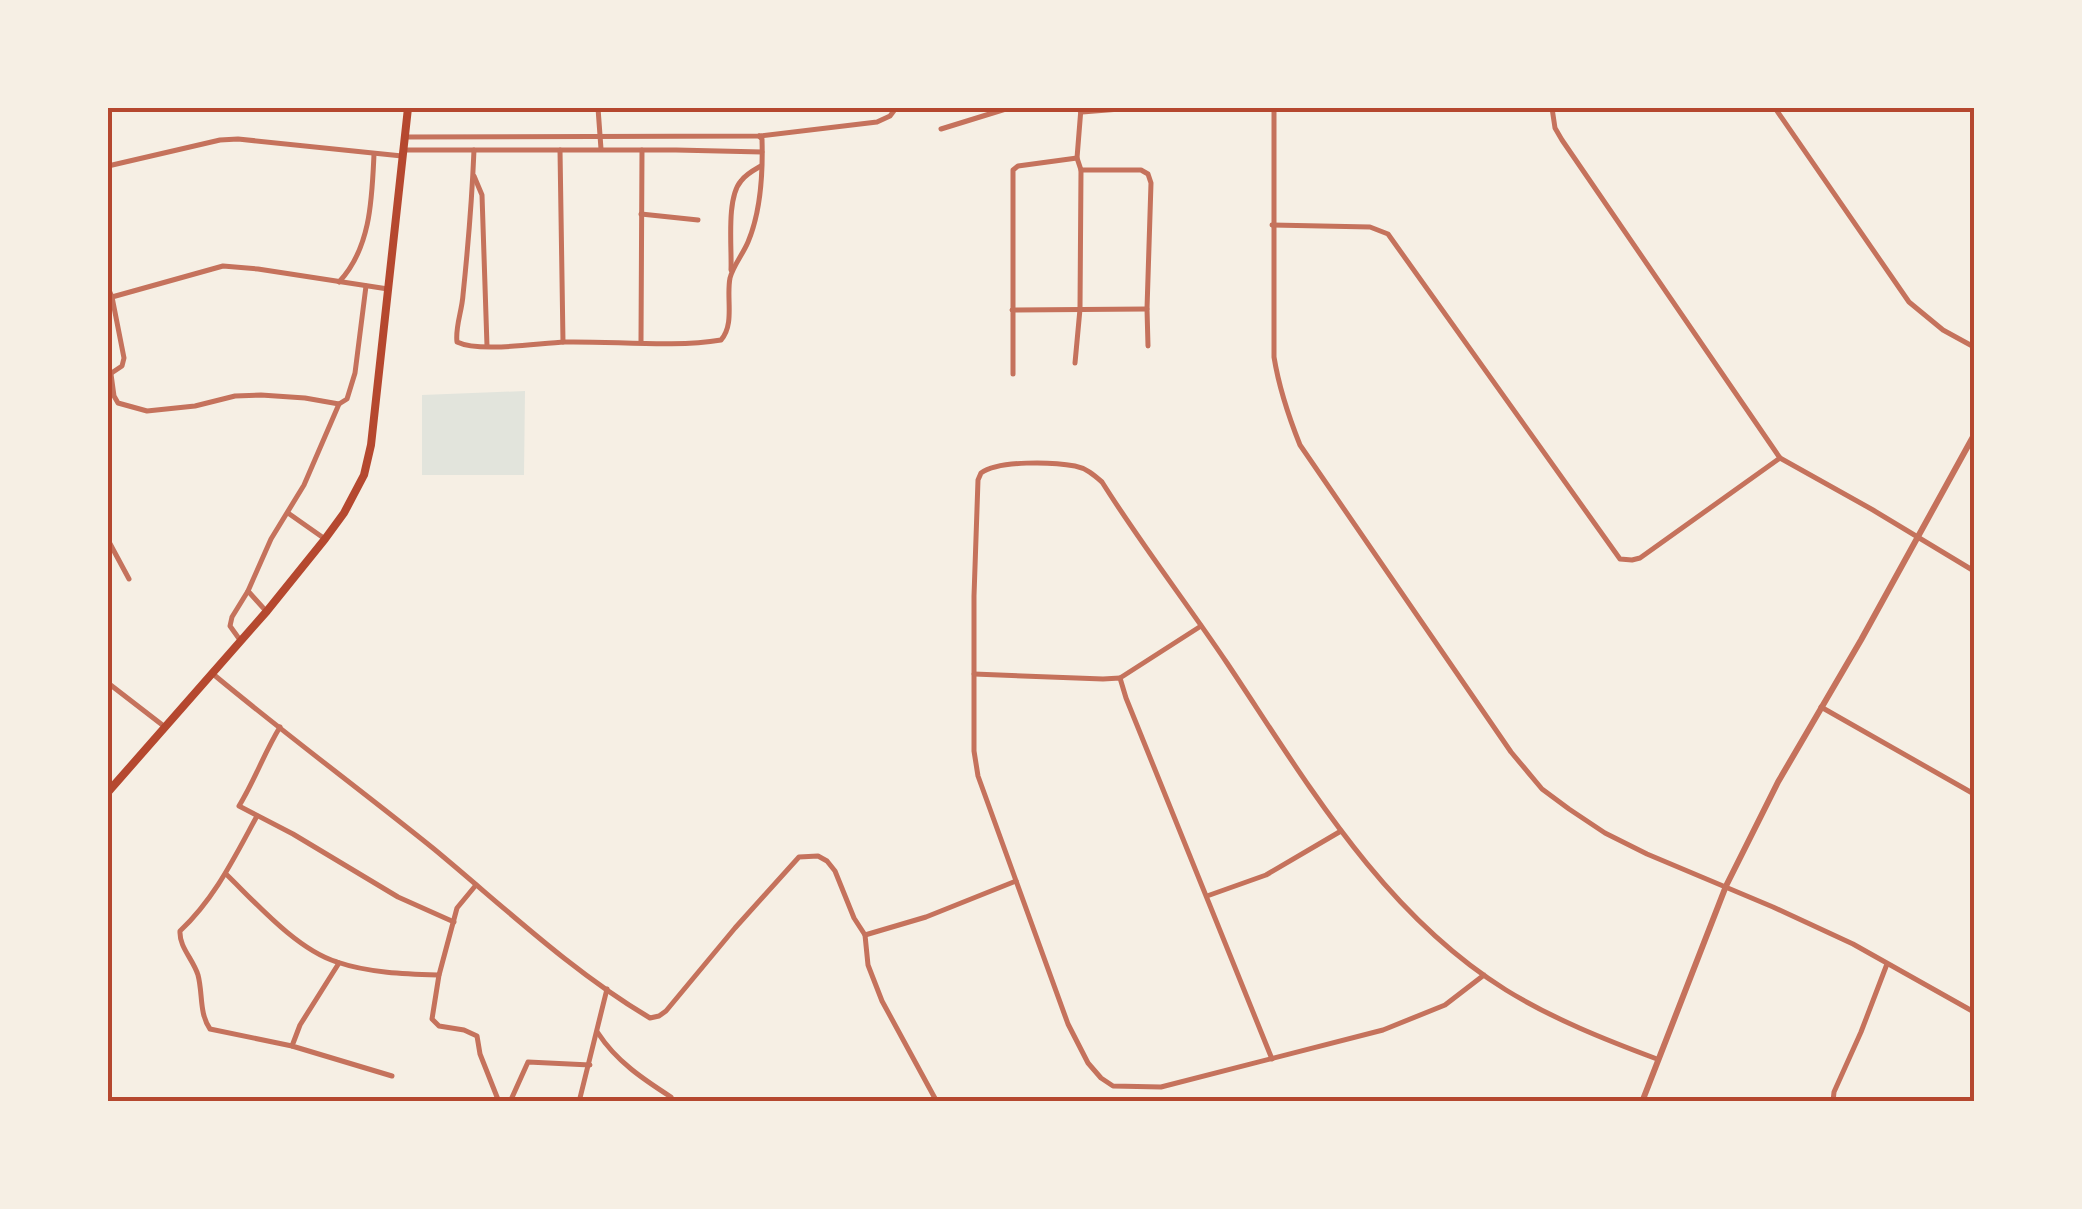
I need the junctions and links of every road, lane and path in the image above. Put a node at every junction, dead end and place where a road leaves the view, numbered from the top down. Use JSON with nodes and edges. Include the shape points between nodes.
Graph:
{"nodes":[{"id":1,"x":408,"y":108,"type":"edge"},
{"id":2,"x":598,"y":108,"type":"edge"},
{"id":3,"x":896,"y":108,"type":"edge"},
{"id":4,"x":1009,"y":108,"type":"edge"},
{"id":5,"x":1132,"y":108,"type":"edge"},
{"id":6,"x":1274,"y":108,"type":"edge"},
{"id":7,"x":1552,"y":108,"type":"edge"},
{"id":8,"x":1775,"y":108,"type":"edge"},
{"id":9,"x":1079,"y":109,"type":"edge"},
{"id":10,"x":941,"y":129,"type":"dead end"},
{"id":11,"x":760,"y":136,"type":"junction"},
{"id":12,"x":404,"y":137,"type":"junction"},
{"id":13,"x":524,"y":137,"type":"junction"},
{"id":14,"x":600,"y":137,"type":"junction"},
{"id":15,"x":676,"y":138,"type":"junction"},
{"id":16,"x":560,"y":149,"type":"junction"},
{"id":17,"x":474,"y":150,"type":"junction"},
{"id":18,"x":524,"y":150,"type":"junction"},
{"id":19,"x":602,"y":150,"type":"junction"},
{"id":20,"x":642,"y":150,"type":"junction"},
{"id":21,"x":676,"y":150,"type":"junction"},
{"id":22,"x":762,"y":152,"type":"junction"},
{"id":23,"x":374,"y":153,"type":"junction"},
{"id":24,"x":402,"y":153,"type":"junction"},
{"id":25,"x":1077,"y":158,"type":"junction"},
{"id":26,"x":108,"y":166,"type":"edge"},
{"id":27,"x":761,"y":166,"type":"junction"},
{"id":28,"x":1082,"y":170,"type":"junction"},
{"id":29,"x":473,"y":174,"type":"junction"},
{"id":30,"x":642,"y":214,"type":"junction"},
{"id":31,"x":698,"y":220,"type":"dead end"},
{"id":32,"x":1272,"y":225,"type":"junction"},
{"id":33,"x":731,"y":274,"type":"junction"},
{"id":34,"x":339,"y":282,"type":"junction"},
{"id":35,"x":366,"y":286,"type":"junction"},
{"id":36,"x":108,"y":288,"type":"edge"},
{"id":37,"x":389,"y":290,"type":"junction"},
{"id":38,"x":112,"y":297,"type":"junction"},
{"id":39,"x":1012,"y":310,"type":"junction"},
{"id":40,"x":1080,"y":310,"type":"junction"},
{"id":41,"x":1147,"y":310,"type":"junction"},
{"id":42,"x":564,"y":342,"type":"junction"},
{"id":43,"x":641,"y":342,"type":"junction"},
{"id":44,"x":487,"y":346,"type":"junction"},
{"id":45,"x":1148,"y":346,"type":"dead end"},
{"id":46,"x":1974,"y":347,"type":"edge"},
{"id":47,"x":1076,"y":363,"type":"dead end"},
{"id":48,"x":109,"y":374,"type":"edge"},
{"id":49,"x":1013,"y":374,"type":"dead end"},
{"id":50,"x":340,"y":404,"type":"junction"},
{"id":51,"x":1974,"y":436,"type":"edge"},
{"id":52,"x":1780,"y":458,"type":"junction"},
{"id":53,"x":288,"y":513,"type":"junction"},
{"id":54,"x":1918,"y":537,"type":"junction"},
{"id":55,"x":324,"y":539,"type":"junction"},
{"id":56,"x":108,"y":540,"type":"edge"},
{"id":57,"x":1974,"y":571,"type":"edge"},
{"id":58,"x":129,"y":580,"type":"dead end"},
{"id":59,"x":248,"y":591,"type":"junction"},
{"id":60,"x":267,"y":611,"type":"junction"},
{"id":61,"x":1202,"y":626,"type":"junction"},
{"id":62,"x":240,"y":640,"type":"junction"},
{"id":63,"x":210,"y":672,"type":"junction"},
{"id":64,"x":974,"y":674,"type":"junction"},
{"id":65,"x":1120,"y":678,"type":"junction"},
{"id":66,"x":108,"y":682,"type":"edge"},
{"id":67,"x":1821,"y":707,"type":"junction"},
{"id":68,"x":165,"y":727,"type":"junction"},
{"id":69,"x":280,"y":727,"type":"junction"},
{"id":70,"x":108,"y":792,"type":"edge"},
{"id":71,"x":1974,"y":794,"type":"edge"},
{"id":72,"x":257,"y":816,"type":"junction"},
{"id":73,"x":1342,"y":831,"type":"junction"},
{"id":74,"x":226,"y":874,"type":"junction"},
{"id":75,"x":1016,"y":881,"type":"junction"},
{"id":76,"x":476,"y":884,"type":"junction"},
{"id":77,"x":1726,"y":886,"type":"junction"},
{"id":78,"x":1207,"y":896,"type":"junction"},
{"id":79,"x":454,"y":922,"type":"junction"},
{"id":80,"x":865,"y":935,"type":"junction"},
{"id":81,"x":338,"y":963,"type":"junction"},
{"id":82,"x":1887,"y":964,"type":"junction"},
{"id":83,"x":439,"y":975,"type":"junction"},
{"id":84,"x":1484,"y":975,"type":"junction"},
{"id":85,"x":607,"y":989,"type":"junction"},
{"id":86,"x":1974,"y":1012,"type":"edge"},
{"id":87,"x":598,"y":1033,"type":"junction"},
{"id":88,"x":292,"y":1046,"type":"junction"},
{"id":89,"x":1272,"y":1059,"type":"junction"},
{"id":90,"x":1658,"y":1059,"type":"junction"},
{"id":91,"x":590,"y":1064,"type":"junction"},
{"id":92,"x":392,"y":1076,"type":"dead end"},
{"id":93,"x":671,"y":1097,"type":"dead end"},
{"id":94,"x":499,"y":1102,"type":"edge"},
{"id":95,"x":510,"y":1102,"type":"edge"},
{"id":96,"x":579,"y":1102,"type":"edge"},
{"id":97,"x":937,"y":1102,"type":"edge"},
{"id":98,"x":1642,"y":1102,"type":"edge"},
{"id":99,"x":1833,"y":1102,"type":"edge"}],
"edges":[{"from":1,"to":12,"type":"main road"},
{"from":2,"to":14,"type":"street"},
{"from":3,"to":11,"type":"street","via":[[877,122]]},
{"from":4,"to":10,"type":"street"},
{"from":5,"to":9,"type":"street"},
{"from":6,"to":32,"type":"street"},
{"from":7,"to":52,"type":"street","via":[[1562,140]]},
{"from":8,"to":46,"type":"street","via":[[1909,302]]},
{"from":9,"to":25,"type":"street"},
{"from":11,"to":15,"type":"street"},
{"from":11,"to":22,"type":"street"},
{"from":12,"to":13,"type":"street"},
{"from":12,"to":24,"type":"main road"},
{"from":13,"to":14,"type":"street"},
{"from":13,"to":18,"type":"street"},
{"from":14,"to":15,"type":"street"},
{"from":14,"to":19,"type":"street"},
{"from":15,"to":21,"type":"street"},
{"from":16,"to":18,"type":"street"},
{"from":16,"to":19,"type":"street"},
{"from":16,"to":42,"type":"street"},
{"from":17,"to":18,"type":"street"},
{"from":17,"to":24,"type":"street"},
{"from":17,"to":29,"type":"street"},
{"from":19,"to":20,"type":"street"},
{"from":20,"to":21,"type":"street"},
{"from":20,"to":30,"type":"street"},
{"from":21,"to":22,"type":"street"},
{"from":22,"to":27,"type":"street"},
{"from":23,"to":24,"type":"street"},
{"from":23,"to":26,"type":"street","via":[[238,139]]},
{"from":23,"to":34,"type":"street","via":[[366,233],[352,269]]},
{"from":24,"to":37,"type":"main road"},
{"from":25,"to":28,"type":"street"},
{"from":25,"to":39,"type":"street","via":[[1013,170]]},
{"from":27,"to":33,"type":"street","via":[[754,224]]},
{"from":27,"to":33,"type":"street","via":[[734,192]]},
{"from":28,"to":40,"type":"street"},
{"from":28,"to":41,"type":"street","via":[[1148,174]]},
{"from":29,"to":44,"type":"street","via":[[482,195]]},
{"from":29,"to":44,"type":"street","via":[[456,335],[462,346]]},
{"from":30,"to":31,"type":"street"},
{"from":30,"to":43,"type":"street"},
{"from":32,"to":52,"type":"street","via":[[1370,227],[1388,234],[1620,559],[1640,558]]},
{"from":32,"to":77,"type":"street","via":[[1274,357],[1300,445],[1542,788],[1605,833]]},
{"from":33,"to":43,"type":"street","via":[[728,330],[721,340]]},
{"from":34,"to":35,"type":"street"},
{"from":34,"to":38,"type":"street","via":[[223,266]]},
{"from":35,"to":37,"type":"street"},
{"from":35,"to":50,"type":"street","via":[[354,373]]},
{"from":36,"to":38,"type":"street"},
{"from":37,"to":55,"type":"main road","via":[[364,475]]},
{"from":38,"to":48,"type":"street","via":[[124,358]]},
{"from":39,"to":40,"type":"street"},
{"from":39,"to":49,"type":"street"},
{"from":40,"to":41,"type":"street"},
{"from":40,"to":47,"type":"street"},
{"from":41,"to":45,"type":"street"},
{"from":42,"to":43,"type":"street"},
{"from":42,"to":44,"type":"street"},
{"from":48,"to":50,"type":"street","via":[[118,404],[137,410],[261,395]]},
{"from":50,"to":53,"type":"street"},
{"from":51,"to":54,"type":"street"},
{"from":52,"to":54,"type":"street"},
{"from":53,"to":55,"type":"street"},
{"from":53,"to":59,"type":"street"},
{"from":54,"to":57,"type":"street"},
{"from":54,"to":67,"type":"street"},
{"from":55,"to":60,"type":"main road"},
{"from":56,"to":58,"type":"street"},
{"from":59,"to":60,"type":"street"},
{"from":59,"to":62,"type":"street","via":[[230,626]]},
{"from":60,"to":62,"type":"main road"},
{"from":61,"to":64,"type":"street","via":[[1090,472],[1054,464],[997,465],[978,480]]},
{"from":61,"to":65,"type":"street"},
{"from":61,"to":73,"type":"street"},
{"from":62,"to":63,"type":"main road"},
{"from":63,"to":68,"type":"main road"},
{"from":63,"to":69,"type":"street"},
{"from":64,"to":65,"type":"street"},
{"from":64,"to":75,"type":"street","via":[[978,776]]},
{"from":65,"to":78,"type":"street"},
{"from":66,"to":68,"type":"street"},
{"from":67,"to":71,"type":"street"},
{"from":67,"to":77,"type":"street"},
{"from":68,"to":70,"type":"main road"},
{"from":69,"to":72,"type":"street","via":[[240,806]]},
{"from":69,"to":76,"type":"street"},
{"from":72,"to":74,"type":"street"},
{"from":72,"to":79,"type":"street"},
{"from":73,"to":78,"type":"street","via":[[1266,875]]},
{"from":73,"to":84,"type":"street","via":[[1410,910]]},
{"from":74,"to":81,"type":"street","via":[[284,930]]},
{"from":74,"to":88,"type":"street","via":[[180,931],[197,973],[204,1020],[210,1029]]},
{"from":75,"to":80,"type":"street"},
{"from":75,"to":89,"type":"street","via":[[1068,1024],[1100,1078],[1112,1086],[1161,1087]]},
{"from":76,"to":79,"type":"street"},
{"from":76,"to":85,"type":"street"},
{"from":77,"to":82,"type":"street"},
{"from":77,"to":90,"type":"street"},
{"from":78,"to":89,"type":"street"},
{"from":79,"to":83,"type":"street"},
{"from":80,"to":85,"type":"street","via":[[835,870],[818,856],[799,857],[659,1016],[650,1018]]},
{"from":80,"to":97,"type":"street","via":[[882,1000]]},
{"from":81,"to":83,"type":"street"},
{"from":81,"to":88,"type":"street"},
{"from":82,"to":86,"type":"street"},
{"from":82,"to":99,"type":"street"},
{"from":83,"to":94,"type":"street","via":[[432,1019],[477,1036]]},
{"from":84,"to":89,"type":"street","via":[[1445,1005],[1383,1030]]},
{"from":84,"to":90,"type":"street","via":[[1550,1014]]},
{"from":85,"to":87,"type":"street"},
{"from":87,"to":91,"type":"street"},
{"from":87,"to":93,"type":"street","via":[[608,1050]]},
{"from":88,"to":92,"type":"street"},
{"from":90,"to":98,"type":"street"},
{"from":91,"to":95,"type":"street","via":[[528,1062]]},
{"from":91,"to":96,"type":"street"}]}
